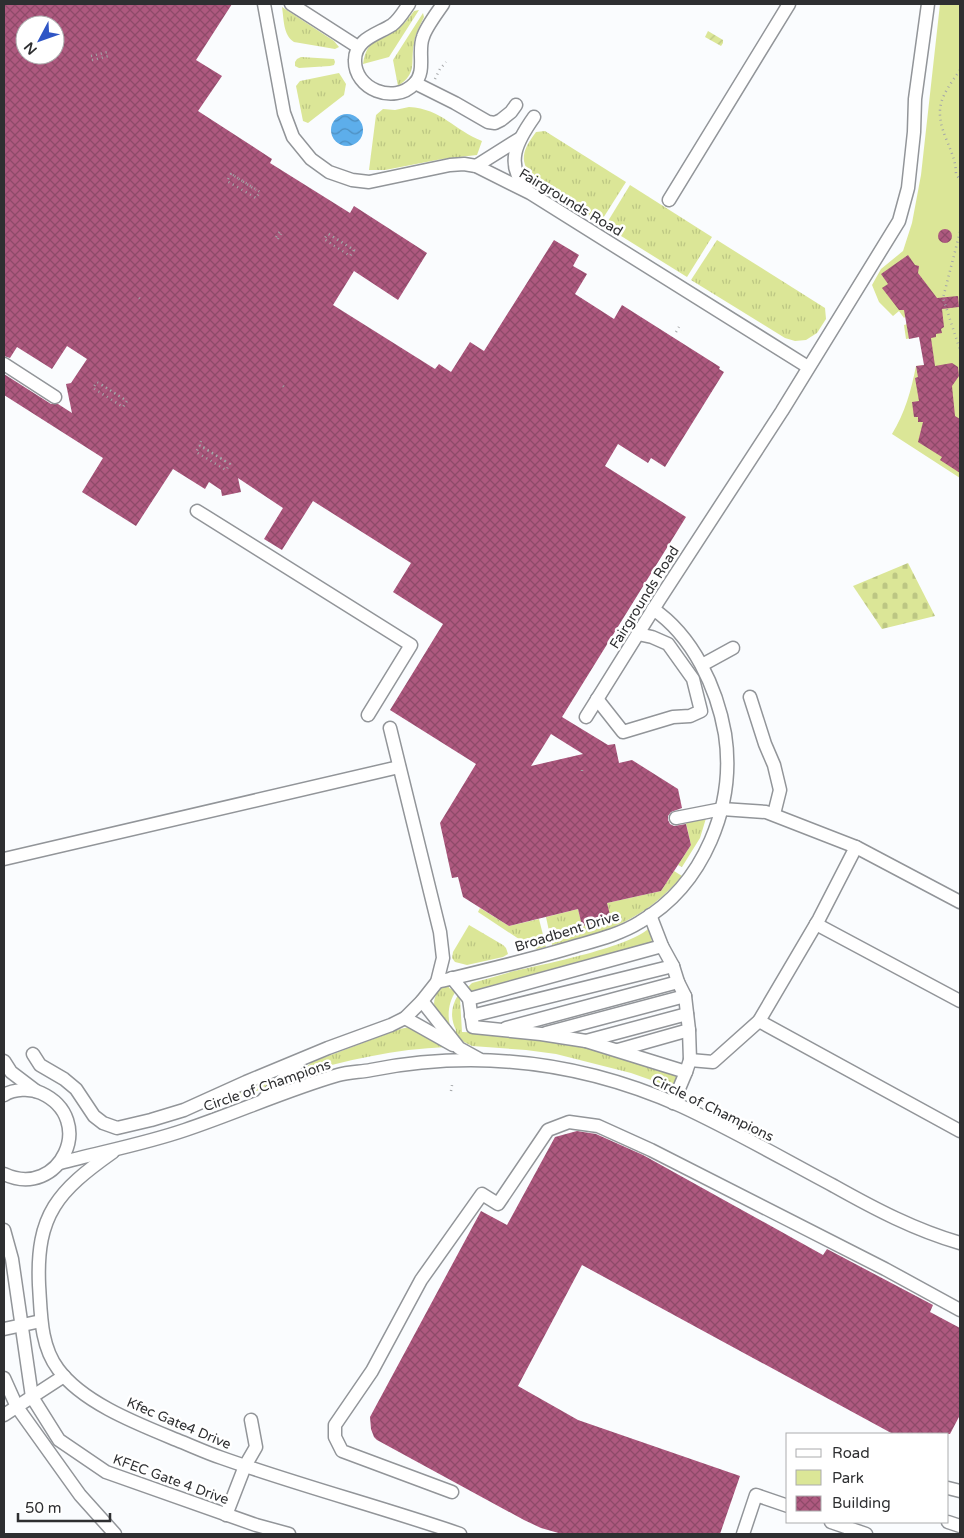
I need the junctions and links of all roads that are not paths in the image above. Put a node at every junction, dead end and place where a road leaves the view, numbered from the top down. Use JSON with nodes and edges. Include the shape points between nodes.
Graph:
{"nodes":[{"id":1,"x":264,"y":4,"type":"edge"},
{"id":2,"x":291,"y":4,"type":"edge"},
{"id":3,"x":408,"y":4,"type":"edge"},
{"id":4,"x":443,"y":4,"type":"edge"},
{"id":5,"x":789,"y":4,"type":"edge"},
{"id":6,"x":928,"y":4,"type":"edge"},
{"id":7,"x":358,"y":47,"type":"junction"},
{"id":8,"x":416,"y":83,"type":"junction"},
{"id":9,"x":516,"y":105,"type":"dead end"},
{"id":10,"x":534,"y":117,"type":"dead end"},
{"id":11,"x":519,"y":139,"type":"junction"},
{"id":12,"x":476,"y":166,"type":"junction"},
{"id":13,"x":530,"y":193,"type":"junction"},
{"id":14,"x":669,"y":200,"type":"dead end"},
{"id":15,"x":4,"y":364,"type":"edge"},
{"id":16,"x":808,"y":367,"type":"junction"},
{"id":17,"x":55,"y":397,"type":"dead end"},
{"id":18,"x":197,"y":510,"type":"dead end"},
{"id":19,"x":653,"y":609,"type":"junction"},
{"id":20,"x":638,"y":634,"type":"junction"},
{"id":21,"x":733,"y":648,"type":"dead end"},
{"id":22,"x":702,"y":665,"type":"junction"},
{"id":23,"x":750,"y":697,"type":"dead end"},
{"id":24,"x":597,"y":699,"type":"junction"},
{"id":25,"x":368,"y":715,"type":"dead end"},
{"id":26,"x":586,"y":717,"type":"dead end"},
{"id":27,"x":390,"y":728,"type":"dead end"},
{"id":28,"x":399,"y":767,"type":"junction"},
{"id":29,"x":722,"y":808,"type":"junction"},
{"id":30,"x":774,"y":814,"type":"junction"},
{"id":31,"x":676,"y":818,"type":"dead end"},
{"id":32,"x":856,"y":846,"type":"junction"},
{"id":33,"x":4,"y":859,"type":"edge"},
{"id":34,"x":960,"y":902,"type":"edge"},
{"id":35,"x":650,"y":915,"type":"junction"},
{"id":36,"x":816,"y":924,"type":"junction"},
{"id":37,"x":662,"y":946,"type":"junction"},
{"id":38,"x":673,"y":966,"type":"junction"},
{"id":39,"x":452,"y":978,"type":"junction"},
{"id":40,"x":437,"y":982,"type":"junction"},
{"id":41,"x":678,"y":982,"type":"junction"},
{"id":42,"x":685,"y":996,"type":"junction"},
{"id":43,"x":469,"y":999,"type":"junction"},
{"id":44,"x":422,"y":1001,"type":"junction"},
{"id":45,"x":960,"y":1001,"type":"edge"},
{"id":46,"x":687,"y":1014,"type":"junction"},
{"id":47,"x":471,"y":1016,"type":"junction"},
{"id":48,"x":405,"y":1018,"type":"junction"},
{"id":49,"x":760,"y":1021,"type":"junction"},
{"id":50,"x":498,"y":1030,"type":"junction"},
{"id":51,"x":689,"y":1030,"type":"junction"},
{"id":52,"x":541,"y":1034,"type":"junction"},
{"id":53,"x":586,"y":1041,"type":"junction"},
{"id":54,"x":459,"y":1048,"type":"junction"},
{"id":55,"x":618,"y":1050,"type":"junction"},
{"id":56,"x":33,"y":1054,"type":"dead end"},
{"id":57,"x":302,"y":1060,"type":"junction"},
{"id":58,"x":481,"y":1060,"type":"junction"},
{"id":59,"x":4,"y":1061,"type":"edge"},
{"id":60,"x":688,"y":1066,"type":"junction"},
{"id":61,"x":36,"y":1091,"type":"junction"},
{"id":62,"x":223,"y":1092,"type":"junction"},
{"id":63,"x":4,"y":1096,"type":"edge"},
{"id":64,"x":261,"y":1102,"type":"junction"},
{"id":65,"x":673,"y":1103,"type":"junction"},
{"id":66,"x":230,"y":1113,"type":"junction"},
{"id":67,"x":960,"y":1132,"type":"edge"},
{"id":68,"x":119,"y":1147,"type":"junction"},
{"id":69,"x":60,"y":1163,"type":"junction"},
{"id":70,"x":4,"y":1174,"type":"edge"},
{"id":71,"x":4,"y":1230,"type":"edge"},
{"id":72,"x":960,"y":1243,"type":"edge"},
{"id":73,"x":960,"y":1310,"type":"edge"},
{"id":74,"x":41,"y":1322,"type":"junction"},
{"id":75,"x":22,"y":1325,"type":"junction"},
{"id":76,"x":4,"y":1329,"type":"edge"},
{"id":77,"x":64,"y":1376,"type":"junction"},
{"id":78,"x":4,"y":1378,"type":"edge"},
{"id":79,"x":32,"y":1397,"type":"junction"},
{"id":80,"x":17,"y":1407,"type":"junction"},
{"id":81,"x":4,"y":1415,"type":"edge"},
{"id":82,"x":251,"y":1420,"type":"dead end"},
{"id":83,"x":246,"y":1466,"type":"junction"},
{"id":84,"x":452,"y":1492,"type":"dead end"},
{"id":85,"x":786,"y":1505,"type":"edge"},
{"id":86,"x":226,"y":1514,"type":"junction"},
{"id":87,"x":834,"y":1523,"type":"edge"},
{"id":88,"x":115,"y":1534,"type":"edge"},
{"id":89,"x":289,"y":1534,"type":"edge"},
{"id":90,"x":460,"y":1534,"type":"edge"},
{"id":91,"x":743,"y":1534,"type":"edge"},
{"id":92,"x":866,"y":1534,"type":"edge"}],
"edges":[{"from":1,"to":12,"type":"street","name":"Fairgrounds Road","via":[[284,113],[292,137],[311,159],[337,176],[370,182],[450,165]]},
{"from":2,"to":7,"type":"street"},
{"from":3,"to":7,"type":"street","via":[[393,24]]},
{"from":4,"to":8,"type":"street","via":[[423,36],[422,67]]},
{"from":5,"to":14,"type":"street"},
{"from":6,"to":16,"type":"street","name":"Fairgrounds Road","via":[[915,99],[908,188],[899,221]]},
{"from":7,"to":8,"type":"street","via":[[355,60],[358,73],[372,90],[388,94],[405,91]]},
{"from":8,"to":9,"type":"street","via":[[488,122],[501,120]]},
{"from":10,"to":11,"type":"street"},
{"from":11,"to":12,"type":"street"},
{"from":11,"to":13,"type":"street","via":[[514,154],[515,172]]},
{"from":12,"to":13,"type":"street","name":"Fairgrounds Road"},
{"from":13,"to":16,"type":"street","name":"Fairgrounds Road"},
{"from":15,"to":17,"type":"street"},
{"from":16,"to":19,"type":"street","name":"Fairgrounds Road"},
{"from":18,"to":25,"type":"street","via":[[411,645]]},
{"from":19,"to":20,"type":"street","name":"Fairgrounds Road"},
{"from":19,"to":22,"type":"street","name":"Broadbent Drive","via":[[666,618]]},
{"from":20,"to":24,"type":"street","name":"Fairgrounds Road"},
{"from":20,"to":24,"type":"street","via":[[668,644],[693,679],[702,711],[623,732]]},
{"from":21,"to":22,"type":"street"},
{"from":22,"to":29,"type":"street","name":"Broadbent Drive","via":[[716,694],[728,753]]},
{"from":23,"to":30,"type":"street","via":[[780,790]]},
{"from":24,"to":26,"type":"street","name":"Fairgrounds Road"},
{"from":27,"to":28,"type":"street"},
{"from":28,"to":33,"type":"street"},
{"from":28,"to":40,"type":"street","via":[[440,932],[443,958]]},
{"from":29,"to":30,"type":"street"},
{"from":29,"to":31,"type":"street"},
{"from":29,"to":35,"type":"street","name":"Broadbent Drive","via":[[714,836],[700,863],[678,890]]},
{"from":30,"to":32,"type":"street"},
{"from":32,"to":34,"type":"street"},
{"from":32,"to":36,"type":"street"},
{"from":35,"to":37,"type":"street"},
{"from":35,"to":39,"type":"street","name":"Broadbent Drive","via":[[605,938]]},
{"from":36,"to":45,"type":"street"},
{"from":36,"to":49,"type":"street"},
{"from":37,"to":38,"type":"street"},
{"from":37,"to":43,"type":"street"},
{"from":38,"to":41,"type":"street"},
{"from":38,"to":47,"type":"street"},
{"from":39,"to":40,"type":"street","name":"Broadbent Drive"},
{"from":39,"to":43,"type":"street"},
{"from":40,"to":44,"type":"street"},
{"from":41,"to":42,"type":"street"},
{"from":41,"to":50,"type":"street"},
{"from":42,"to":46,"type":"street"},
{"from":42,"to":52,"type":"street"},
{"from":43,"to":47,"type":"street"},
{"from":44,"to":48,"type":"street"},
{"from":44,"to":54,"type":"street"},
{"from":46,"to":51,"type":"street"},
{"from":46,"to":53,"type":"street"},
{"from":47,"to":50,"type":"street","via":[[473,1027]]},
{"from":48,"to":54,"type":"street"},
{"from":48,"to":57,"type":"street"},
{"from":49,"to":60,"type":"street","via":[[713,1062]]},
{"from":49,"to":67,"type":"street"},
{"from":50,"to":52,"type":"street"},
{"from":51,"to":55,"type":"street"},
{"from":51,"to":60,"type":"street"},
{"from":52,"to":53,"type":"street"},
{"from":53,"to":55,"type":"street"},
{"from":54,"to":58,"type":"street"},
{"from":55,"to":60,"type":"street"},
{"from":56,"to":62,"type":"street","via":[[40,1065],[76,1089],[103,1124],[117,1128],[184,1110]]},
{"from":57,"to":62,"type":"street"},
{"from":57,"to":64,"type":"street"},
{"from":58,"to":64,"type":"street","name":"Circle of Champions","via":[[409,1063],[342,1074]]},
{"from":58,"to":65,"type":"street","name":"Circle of Champions","via":[[536,1064],[585,1073],[631,1086]]},
{"from":59,"to":61,"type":"street","via":[[10,1072]]},
{"from":60,"to":65,"type":"street"},
{"from":61,"to":63,"type":"street","via":[[22,1090]]},
{"from":61,"to":69,"type":"street","via":[[61,1108],[68,1121],[70,1136]]},
{"from":62,"to":66,"type":"street"},
{"from":64,"to":66,"type":"street","name":"Circle of Champions"},
{"from":65,"to":72,"type":"street","name":"Circle of Champions","via":[[913,1227]]},
{"from":66,"to":68,"type":"street","name":"Circle of Champions"},
{"from":68,"to":69,"type":"street","name":"Circle of Champions"},
{"from":68,"to":74,"type":"street","name":"Kfec Gate4 Drive","via":[[63,1193],[45,1224],[39,1250]]},
{"from":69,"to":70,"type":"street","name":"Circle of Champions","via":[[34,1179]]},
{"from":71,"to":75,"type":"street","name":"KFEC Gate 4 Drive"},
{"from":73,"to":84,"type":"street","via":[[650,1150],[598,1126],[569,1122],[548,1130],[498,1204],[482,1194],[421,1280],[372,1371],[335,1425],[335,1437],[342,1451]]},
{"from":74,"to":75,"type":"street"},
{"from":74,"to":77,"type":"street","name":"Kfec Gate4 Drive","via":[[45,1343]]},
{"from":75,"to":76,"type":"street"},
{"from":75,"to":79,"type":"street","name":"KFEC Gate 4 Drive"},
{"from":77,"to":79,"type":"street"},
{"from":77,"to":83,"type":"street","name":"Kfec Gate4 Drive","via":[[96,1402],[119,1415]]},
{"from":78,"to":80,"type":"street"},
{"from":79,"to":80,"type":"street"},
{"from":79,"to":86,"type":"street","name":"KFEC Gate 4 Drive","via":[[59,1440],[106,1472]]},
{"from":80,"to":81,"type":"street"},
{"from":80,"to":88,"type":"street","via":[[80,1495]]},
{"from":82,"to":83,"type":"street","via":[[256,1447]]},
{"from":83,"to":86,"type":"street"},
{"from":83,"to":90,"type":"street","name":"Kfec Gate4 Drive"},
{"from":85,"to":91,"type":"street","via":[[756,1495]]},
{"from":86,"to":89,"type":"street","name":"KFEC Gate 4 Drive"},
{"from":87,"to":92,"type":"street"}]}
